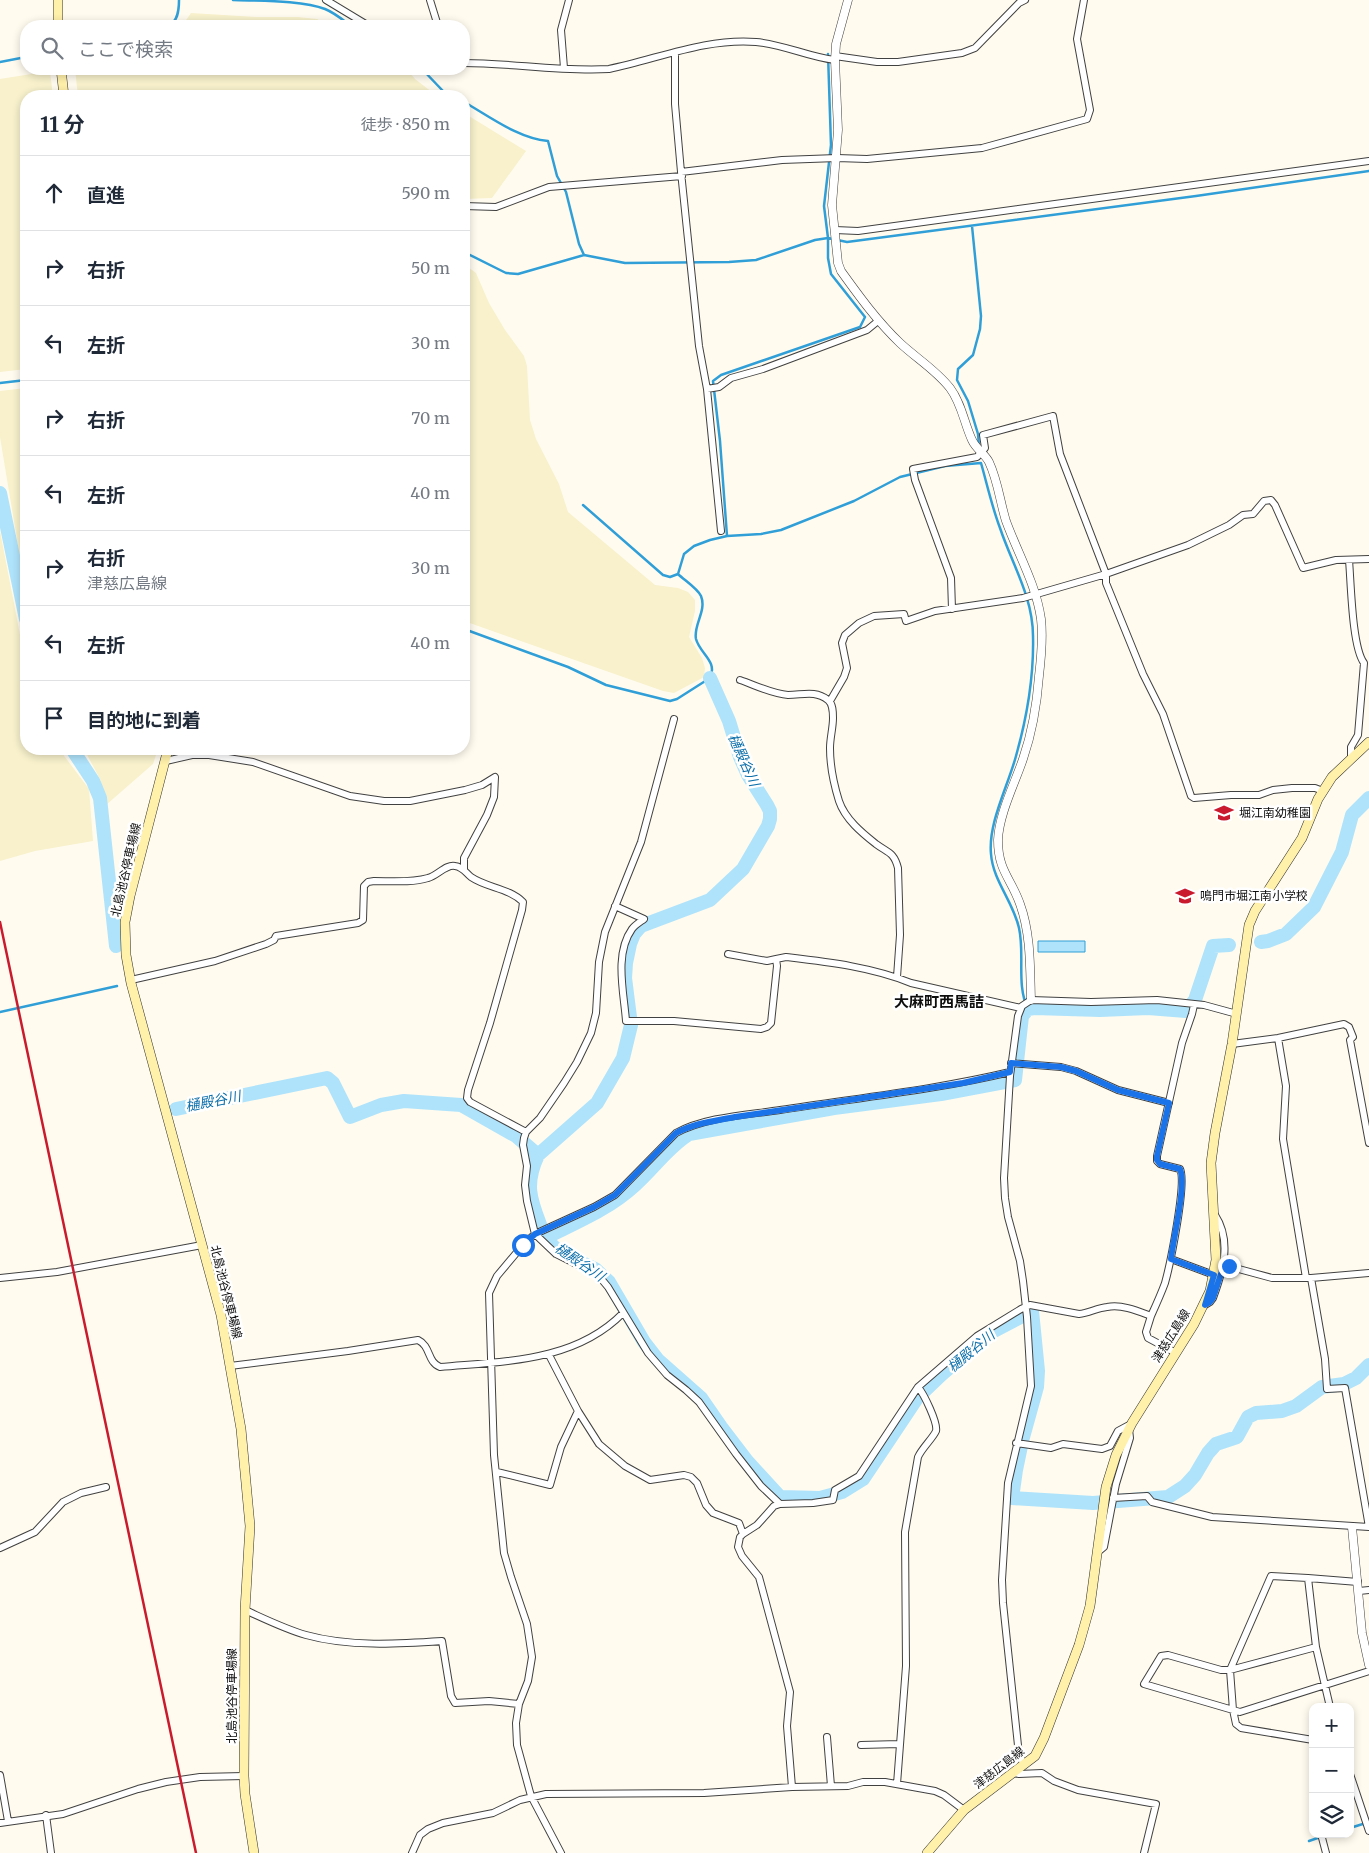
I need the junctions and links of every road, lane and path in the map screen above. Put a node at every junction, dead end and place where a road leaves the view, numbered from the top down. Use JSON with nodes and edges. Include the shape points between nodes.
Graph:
{"nodes":[{"id":1,"x":58,"y":0,"type":"edge"},
{"id":2,"x":326,"y":0,"type":"edge"},
{"id":3,"x":430,"y":0,"type":"edge"},
{"id":4,"x":568,"y":0,"type":"edge"},
{"id":5,"x":848,"y":0,"type":"edge"},
{"id":6,"x":1025,"y":0,"type":"edge"},
{"id":7,"x":1084,"y":0,"type":"edge"},
{"id":8,"x":58,"y":20,"type":"edge"},
{"id":9,"x":359,"y":20,"type":"edge"},
{"id":10,"x":436,"y":20,"type":"edge"},
{"id":11,"x":675,"y":53,"type":"junction"},
{"id":12,"x":835,"y":58,"type":"junction"},
{"id":13,"x":470,"y":62,"type":"edge"},
{"id":14,"x":564,"y":68,"type":"junction"},
{"id":15,"x":62,"y":75,"type":"edge"},
{"id":16,"x":63,"y":90,"type":"edge"},
{"id":17,"x":832,"y":158,"type":"junction"},
{"id":18,"x":1369,"y":161,"type":"edge"},
{"id":19,"x":681,"y":174,"type":"junction"},
{"id":20,"x":470,"y":206,"type":"edge"},
{"id":21,"x":836,"y":232,"type":"junction"},
{"id":22,"x":878,"y":321,"type":"junction"},
{"id":23,"x":709,"y":389,"type":"junction"},
{"id":24,"x":981,"y":453,"type":"junction"},
{"id":25,"x":721,"y":531,"type":"dead end"},
{"id":26,"x":1369,"y":559,"type":"edge"},
{"id":27,"x":1349,"y":560,"type":"junction"},
{"id":28,"x":1106,"y":574,"type":"junction"},
{"id":29,"x":1033,"y":595,"type":"junction"},
{"id":30,"x":952,"y":609,"type":"junction"},
{"id":31,"x":740,"y":680,"type":"dead end"},
{"id":32,"x":830,"y":701,"type":"junction"},
{"id":33,"x":674,"y":719,"type":"dead end"},
{"id":34,"x":1369,"y":742,"type":"edge"},
{"id":35,"x":167,"y":755,"type":"edge"},
{"id":36,"x":192,"y":755,"type":"edge"},
{"id":37,"x":214,"y":755,"type":"edge"},
{"id":38,"x":1351,"y":757,"type":"junction"},
{"id":39,"x":166,"y":761,"type":"junction"},
{"id":40,"x":1323,"y":791,"type":"junction"},
{"id":41,"x":464,"y":870,"type":"junction"},
{"id":42,"x":615,"y":906,"type":"junction"},
{"id":43,"x":728,"y":954,"type":"dead end"},
{"id":44,"x":776,"y":959,"type":"junction"},
{"id":45,"x":898,"y":977,"type":"junction"},
{"id":46,"x":131,"y":980,"type":"junction"},
{"id":47,"x":1025,"y":1004,"type":"junction"},
{"id":48,"x":1192,"y":1005,"type":"junction"},
{"id":49,"x":1237,"y":1014,"type":"junction"},
{"id":50,"x":1278,"y":1038,"type":"junction"},
{"id":51,"x":1232,"y":1044,"type":"junction"},
{"id":52,"x":1011,"y":1063,"type":"junction"},
{"id":53,"x":1010,"y":1074,"type":"junction"},
{"id":54,"x":1169,"y":1103,"type":"junction"},
{"id":55,"x":524,"y":1138,"type":"junction"},
{"id":56,"x":1369,"y":1144,"type":"edge"},
{"id":57,"x":1215,"y":1215,"type":"junction"},
{"id":58,"x":537,"y":1233,"type":"junction"},
{"id":59,"x":202,"y":1246,"type":"junction"},
{"id":60,"x":1171,"y":1259,"type":"junction"},
{"id":61,"x":1226,"y":1265,"type":"junction"},
{"id":62,"x":1369,"y":1273,"type":"edge"},
{"id":63,"x":1214,"y":1275,"type":"junction"},
{"id":64,"x":0,"y":1278,"type":"edge"},
{"id":65,"x":1308,"y":1278,"type":"junction"},
{"id":66,"x":1205,"y":1305,"type":"junction"},
{"id":67,"x":1027,"y":1312,"type":"junction"},
{"id":68,"x":624,"y":1313,"type":"junction"},
{"id":69,"x":1151,"y":1316,"type":"junction"},
{"id":70,"x":1176,"y":1353,"type":"junction"},
{"id":71,"x":549,"y":1355,"type":"junction"},
{"id":72,"x":492,"y":1362,"type":"junction"},
{"id":73,"x":230,"y":1366,"type":"junction"},
{"id":74,"x":921,"y":1391,"type":"junction"},
{"id":75,"x":578,"y":1411,"type":"junction"},
{"id":76,"x":1130,"y":1426,"type":"junction"},
{"id":77,"x":1016,"y":1443,"type":"junction"},
{"id":78,"x":497,"y":1472,"type":"junction"},
{"id":79,"x":106,"y":1486,"type":"dead end"},
{"id":80,"x":1113,"y":1498,"type":"junction"},
{"id":81,"x":777,"y":1501,"type":"junction"},
{"id":82,"x":1352,"y":1526,"type":"junction"},
{"id":83,"x":1369,"y":1527,"type":"edge"},
{"id":84,"x":742,"y":1530,"type":"junction"},
{"id":85,"x":0,"y":1548,"type":"edge"},
{"id":86,"x":1098,"y":1552,"type":"junction"},
{"id":87,"x":1308,"y":1578,"type":"junction"},
{"id":88,"x":1358,"y":1582,"type":"junction"},
{"id":89,"x":1369,"y":1590,"type":"edge"},
{"id":90,"x":1359,"y":1591,"type":"junction"},
{"id":91,"x":245,"y":1610,"type":"junction"},
{"id":92,"x":1316,"y":1647,"type":"junction"},
{"id":93,"x":1369,"y":1664,"type":"edge"},
{"id":94,"x":1230,"y":1670,"type":"junction"},
{"id":95,"x":1369,"y":1671,"type":"edge"},
{"id":96,"x":1324,"y":1686,"type":"junction"},
{"id":97,"x":1329,"y":1703,"type":"edge"},
{"id":98,"x":519,"y":1704,"type":"junction"},
{"id":99,"x":1232,"y":1710,"type":"junction"},
{"id":100,"x":827,"y":1736,"type":"dead end"},
{"id":101,"x":1309,"y":1739,"type":"edge"},
{"id":102,"x":899,"y":1744,"type":"junction"},
{"id":103,"x":861,"y":1745,"type":"dead end"},
{"id":104,"x":1024,"y":1764,"type":"junction"},
{"id":105,"x":1013,"y":1772,"type":"junction"},
{"id":106,"x":0,"y":1774,"type":"edge"},
{"id":107,"x":244,"y":1776,"type":"junction"},
{"id":108,"x":897,"y":1784,"type":"junction"},
{"id":109,"x":1354,"y":1784,"type":"edge"},
{"id":110,"x":831,"y":1786,"type":"junction"},
{"id":111,"x":792,"y":1787,"type":"junction"},
{"id":112,"x":531,"y":1796,"type":"junction"},
{"id":113,"x":964,"y":1810,"type":"junction"},
{"id":114,"x":46,"y":1815,"type":"junction"},
{"id":115,"x":1366,"y":1816,"type":"edge"},
{"id":116,"x":0,"y":1822,"type":"edge"},
{"id":117,"x":8,"y":1822,"type":"junction"},
{"id":118,"x":1368,"y":1828,"type":"edge"},
{"id":119,"x":1321,"y":1838,"type":"edge"},
{"id":120,"x":51,"y":1853,"type":"edge"},
{"id":121,"x":254,"y":1853,"type":"edge"},
{"id":122,"x":412,"y":1853,"type":"edge"},
{"id":123,"x":561,"y":1853,"type":"edge"},
{"id":124,"x":927,"y":1853,"type":"edge"},
{"id":125,"x":1144,"y":1853,"type":"edge"},
{"id":126,"x":1326,"y":1853,"type":"edge"}],
"edges":[{"from":1,"to":8,"type":"main road"},
{"from":2,"to":9,"type":"street"},
{"from":3,"to":10,"type":"street"},
{"from":4,"to":14,"type":"street","via":[[561,30]]},
{"from":5,"to":12,"type":"street"},
{"from":6,"to":12,"type":"street","via":[[975,48],[962,53],[898,62]]},
{"from":7,"to":17,"type":"street","via":[[1077,39],[1090,110],[1087,119],[982,148],[867,160]]},
{"from":11,"to":12,"type":"street","via":[[719,42],[756,42],[775,44],[822,58]]},
{"from":11,"to":14,"type":"street","via":[[609,69]]},
{"from":11,"to":19,"type":"street","via":[[675,104]]},
{"from":12,"to":17,"type":"street","via":[[838,130]]},
{"from":13,"to":14,"type":"street"},
{"from":15,"to":16,"type":"main road"},
{"from":17,"to":19,"type":"street","via":[[745,163]]},
{"from":17,"to":21,"type":"street","via":[[832,205]]},
{"from":18,"to":21,"type":"street"},
{"from":19,"to":20,"type":"street","via":[[548,187],[496,207]]},
{"from":19,"to":23,"type":"street","via":[[699,346]]},
{"from":21,"to":22,"type":"street","via":[[840,271]]},
{"from":22,"to":23,"type":"street","via":[[867,330]]},
{"from":22,"to":24,"type":"street","via":[[938,374],[951,390],[961,407],[972,440]]},
{"from":23,"to":25,"type":"street"},
{"from":24,"to":28,"type":"street","via":[[983,436],[1053,416],[1060,454]]},
{"from":24,"to":29,"type":"street","via":[[989,461]]},
{"from":24,"to":30,"type":"street","via":[[912,469],[951,578]]},
{"from":26,"to":27,"type":"street"},
{"from":27,"to":28,"type":"street","via":[[1303,568],[1271,500],[1264,501],[1253,514],[1243,515],[1188,545]]},
{"from":27,"to":38,"type":"street","via":[[1356,636],[1364,663],[1358,735],[1351,747]]},
{"from":28,"to":29,"type":"street"},
{"from":28,"to":40,"type":"street","via":[[1106,583],[1174,742],[1191,796],[1259,796],[1273,790],[1292,788]]},
{"from":29,"to":30,"type":"street"},
{"from":29,"to":47,"type":"street","via":[[1041,621],[1037,701],[1024,756],[998,836],[998,856],[1020,903],[1025,922],[1029,956]]},
{"from":30,"to":32,"type":"street","via":[[934,611],[906,621],[904,614],[874,616],[859,623],[845,635],[842,643],[847,668]]},
{"from":31,"to":32,"type":"street","via":[[787,695],[817,694]]},
{"from":32,"to":45,"type":"street","via":[[833,708],[831,766],[843,811],[896,859],[900,935]]},
{"from":33,"to":42,"type":"street","via":[[641,842]]},
{"from":34,"to":38,"type":"main road","name":"津慈広島線"},
{"from":35,"to":39,"type":"main road","name":"北島池谷停車場線"},
{"from":36,"to":39,"type":"street"},
{"from":37,"to":41,"type":"street","via":[[253,762],[350,796],[384,801],[410,801],[465,790],[495,777],[494,797],[464,858]]},
{"from":38,"to":40,"type":"main road","name":"津慈広島線"},
{"from":39,"to":46,"type":"main road","name":"北島池谷停車場線","via":[[130,896],[126,955]]},
{"from":40,"to":49,"type":"main road","name":"津慈広島線","via":[[1302,838],[1249,925]]},
{"from":41,"to":46,"type":"street","via":[[454,865],[422,880],[368,882],[364,886],[363,920],[358,923],[276,936],[266,944],[215,961]]},
{"from":41,"to":55,"type":"street","via":[[471,877],[517,896],[522,902],[468,1098]]},
{"from":42,"to":44,"type":"street","via":[[644,919],[628,936],[622,959],[626,1021],[767,1027],[771,1023]]},
{"from":42,"to":55,"type":"street","via":[[600,954],[596,1013],[591,1033],[564,1083]]},
{"from":43,"to":44,"type":"street","via":[[767,961]]},
{"from":44,"to":45,"type":"street","via":[[786,957],[850,966]]},
{"from":45,"to":47,"type":"street","via":[[920,985]]},
{"from":46,"to":59,"type":"main road","name":"北島池谷停車場線"},
{"from":47,"to":48,"type":"street","via":[[1157,1000]]},
{"from":47,"to":52,"type":"street","via":[[1018,1016]]},
{"from":48,"to":49,"type":"street"},
{"from":48,"to":54,"type":"street"},
{"from":49,"to":51,"type":"main road","name":"津慈広島線"},
{"from":50,"to":51,"type":"street"},
{"from":50,"to":56,"type":"street","via":[[1344,1024],[1349,1027]]},
{"from":50,"to":65,"type":"street","via":[[1286,1086],[1283,1139]]},
{"from":51,"to":57,"type":"main road","name":"津慈広島線","via":[[1212,1156]]},
{"from":52,"to":53,"type":"street"},
{"from":52,"to":54,"type":"street","via":[[1061,1067],[1118,1090]]},
{"from":53,"to":58,"type":"street","via":[[735,1117],[685,1128],[676,1133],[615,1195]]},
{"from":53,"to":67,"type":"street","via":[[1005,1198],[1020,1261]]},
{"from":54,"to":60,"type":"street","via":[[1157,1160],[1182,1172]]},
{"from":55,"to":58,"type":"street","via":[[527,1201]]},
{"from":57,"to":61,"type":"street","via":[[1221,1224]]},
{"from":57,"to":63,"type":"main road","name":"津慈広島線"},
{"from":58,"to":68,"type":"street","via":[[556,1254],[598,1276]]},
{"from":58,"to":72,"type":"street","via":[[497,1276],[489,1293]]},
{"from":59,"to":64,"type":"street","via":[[57,1272]]},
{"from":59,"to":73,"type":"main road","name":"北島池谷停車場線","via":[[221,1315]]},
{"from":60,"to":63,"type":"street"},
{"from":60,"to":69,"type":"street"},
{"from":61,"to":65,"type":"street","via":[[1272,1278]]},
{"from":61,"to":66,"type":"street","via":[[1213,1298]]},
{"from":62,"to":65,"type":"street"},
{"from":63,"to":66,"type":"main road","name":"津慈広島線"},
{"from":65,"to":83,"type":"street","via":[[1325,1359],[1327,1386],[1345,1388]]},
{"from":66,"to":70,"type":"main road","name":"津慈広島線"},
{"from":67,"to":69,"type":"street","via":[[1030,1305],[1079,1314],[1115,1306]]},
{"from":67,"to":74,"type":"street","via":[[1021,1309],[986,1330]]},
{"from":67,"to":77,"type":"street","via":[[1031,1386]]},
{"from":68,"to":71,"type":"street","via":[[590,1340]]},
{"from":68,"to":81,"type":"street","via":[[648,1354],[699,1402],[761,1486]]},
{"from":69,"to":70,"type":"street","via":[[1146,1332],[1148,1338]]},
{"from":70,"to":76,"type":"main road","name":"津慈広島線"},
{"from":71,"to":72,"type":"street"},
{"from":71,"to":75,"type":"street"},
{"from":72,"to":73,"type":"street","via":[[440,1367],[435,1365],[427,1347],[418,1340]]},
{"from":72,"to":78,"type":"street"},
{"from":73,"to":91,"type":"main road","name":"北島池谷停車場線","via":[[241,1429],[250,1526]]},
{"from":74,"to":81,"type":"street","via":[[859,1476],[838,1488],[828,1501]]},
{"from":74,"to":102,"type":"street","via":[[936,1431],[918,1457],[906,1521],[906,1666]]},
{"from":75,"to":78,"type":"street","via":[[561,1447],[550,1485]]},
{"from":75,"to":84,"type":"street","via":[[599,1444],[625,1466],[650,1480],[684,1475],[691,1477],[713,1513]]},
{"from":76,"to":77,"type":"street","via":[[1118,1431],[1110,1446],[1102,1449],[1063,1444],[1051,1448]]},
{"from":76,"to":80,"type":"street","via":[[1130,1438]]},
{"from":76,"to":86,"type":"main road","name":"津慈広島線","via":[[1106,1487]]},
{"from":77,"to":104,"type":"street","via":[[1008,1483],[1002,1580],[1019,1755]]},
{"from":78,"to":98,"type":"street","via":[[504,1553],[530,1639],[532,1657],[528,1681]]},
{"from":79,"to":85,"type":"street","via":[[64,1502],[35,1532]]},
{"from":80,"to":82,"type":"street","via":[[1148,1496],[1152,1502],[1212,1517]]},
{"from":80,"to":86,"type":"street","via":[[1104,1547]]},
{"from":81,"to":84,"type":"street","via":[[756,1525]]},
{"from":82,"to":83,"type":"street"},
{"from":82,"to":88,"type":"street"},
{"from":84,"to":111,"type":"street","via":[[738,1547],[759,1577],[790,1692],[787,1726]]},
{"from":86,"to":104,"type":"main road","name":"津慈広島線","via":[[1090,1606],[1079,1645],[1044,1738],[1035,1756]]},
{"from":87,"to":88,"type":"street"},
{"from":87,"to":92,"type":"street"},
{"from":87,"to":94,"type":"street","via":[[1271,1576]]},
{"from":88,"to":90,"type":"street"},
{"from":89,"to":90,"type":"street"},
{"from":90,"to":93,"type":"street","via":[[1362,1633]]},
{"from":91,"to":98,"type":"street","via":[[307,1635],[325,1638],[367,1644],[442,1641],[455,1703],[489,1701]]},
{"from":91,"to":107,"type":"main road","name":"北島池谷停車場線"},
{"from":92,"to":94,"type":"street"},
{"from":92,"to":96,"type":"street"},
{"from":94,"to":99,"type":"street"},
{"from":94,"to":99,"type":"street","via":[[1161,1656],[1144,1684]]},
{"from":95,"to":96,"type":"street"},
{"from":96,"to":97,"type":"street"},
{"from":96,"to":99,"type":"street","via":[[1240,1712]]},
{"from":98,"to":112,"type":"street","via":[[517,1745]]},
{"from":99,"to":101,"type":"street","via":[[1236,1724],[1242,1728]]},
{"from":100,"to":110,"type":"street"},
{"from":102,"to":103,"type":"street"},
{"from":102,"to":108,"type":"street"},
{"from":104,"to":105,"type":"main road","name":"津慈広島線"},
{"from":105,"to":113,"type":"main road","name":"津慈広島線"},
{"from":105,"to":125,"type":"street","via":[[1042,1773],[1078,1790],[1156,1804]]},
{"from":106,"to":117,"type":"street"},
{"from":107,"to":114,"type":"street","via":[[166,1782],[63,1814]]},
{"from":107,"to":121,"type":"main road","name":"北島池谷停車場線"},
{"from":108,"to":110,"type":"street","via":[[863,1782]]},
{"from":108,"to":113,"type":"street","via":[[935,1791]]},
{"from":109,"to":115,"type":"street"},
{"from":110,"to":111,"type":"street"},
{"from":111,"to":112,"type":"street","via":[[704,1793]]},
{"from":112,"to":122,"type":"street","via":[[493,1813],[428,1829],[420,1835]]},
{"from":112,"to":123,"type":"street"},
{"from":113,"to":124,"type":"main road","name":"津慈広島線"},
{"from":114,"to":117,"type":"street"},
{"from":114,"to":120,"type":"street"},
{"from":115,"to":118,"type":"street"},
{"from":116,"to":117,"type":"street"},
{"from":119,"to":126,"type":"street"}]}
